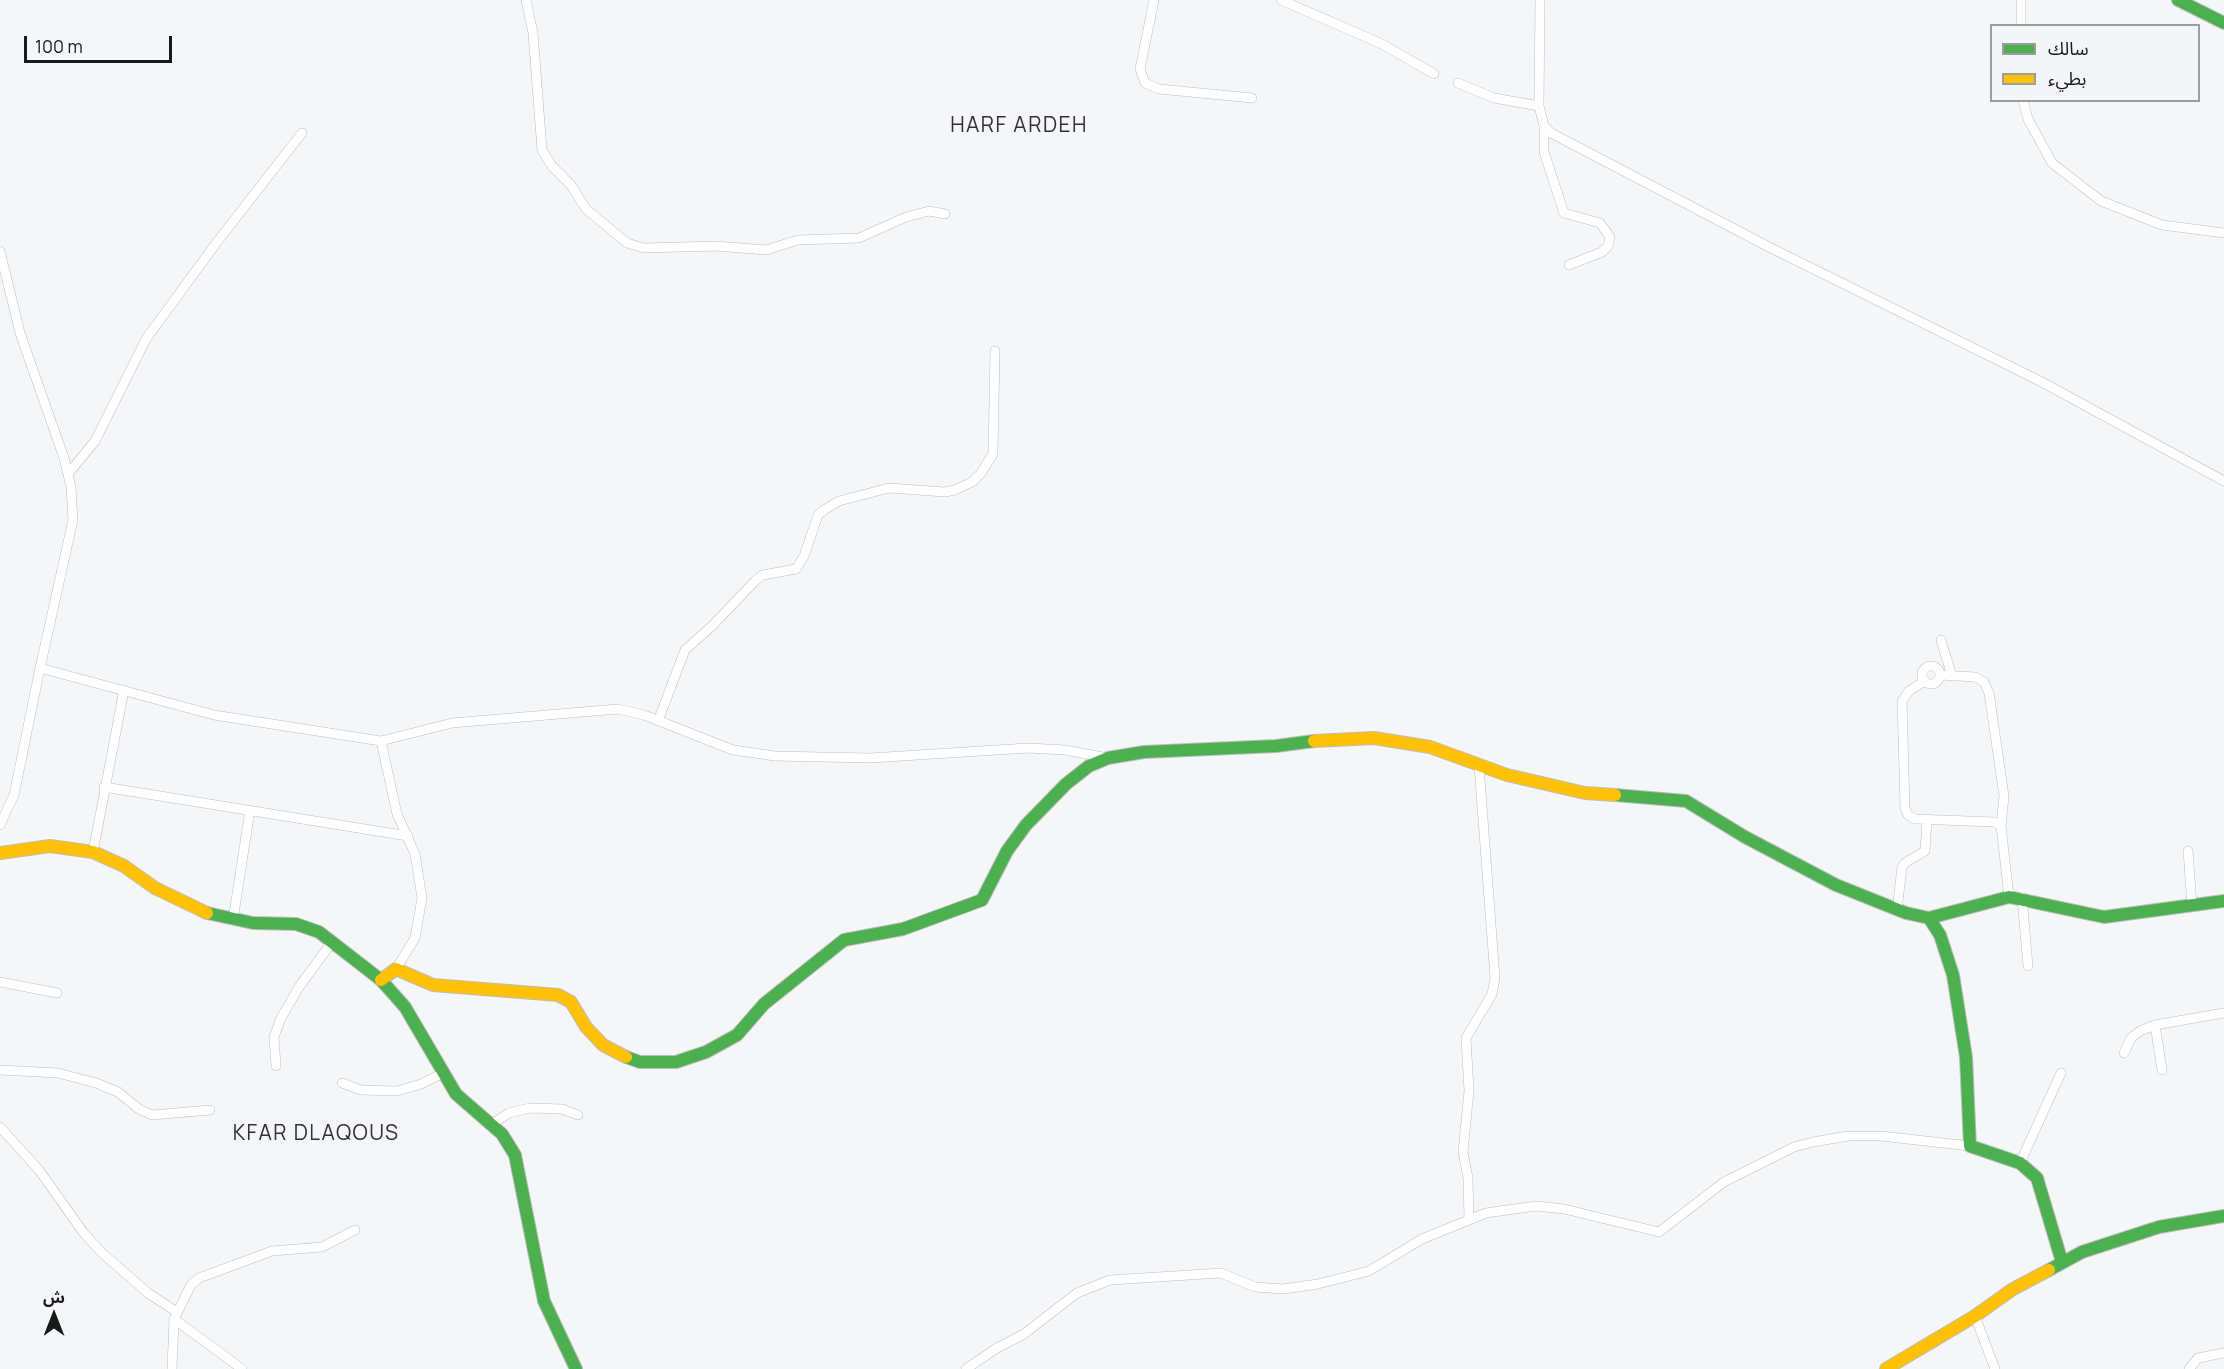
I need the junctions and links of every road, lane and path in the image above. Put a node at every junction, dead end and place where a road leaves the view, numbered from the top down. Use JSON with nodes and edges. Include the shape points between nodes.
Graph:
{"nodes":[{"id":1,"x":526,"y":0,"type":"edge"},
{"id":2,"x":1154,"y":0,"type":"edge"},
{"id":3,"x":1281,"y":0,"type":"edge"},
{"id":4,"x":1540,"y":0,"type":"edge"},
{"id":5,"x":2021,"y":0,"type":"edge"},
{"id":6,"x":2178,"y":0,"type":"edge"},
{"id":7,"x":2224,"y":23,"type":"edge"},
{"id":8,"x":2020,"y":24,"type":"edge"},
{"id":9,"x":1434,"y":74,"type":"dead end"},
{"id":10,"x":1458,"y":83,"type":"dead end"},
{"id":11,"x":1252,"y":98,"type":"dead end"},
{"id":12,"x":2024,"y":102,"type":"edge"},
{"id":13,"x":1539,"y":106,"type":"junction"},
{"id":14,"x":1544,"y":126,"type":"junction"},
{"id":15,"x":302,"y":133,"type":"dead end"},
{"id":16,"x":945,"y":214,"type":"dead end"},
{"id":17,"x":2224,"y":233,"type":"edge"},
{"id":18,"x":0,"y":251,"type":"edge"},
{"id":19,"x":1569,"y":265,"type":"dead end"},
{"id":20,"x":995,"y":351,"type":"dead end"},
{"id":21,"x":68,"y":474,"type":"junction"},
{"id":22,"x":2224,"y":481,"type":"edge"},
{"id":23,"x":1941,"y":640,"type":"dead end"},
{"id":24,"x":40,"y":668,"type":"junction"},
{"id":25,"x":1940,"y":675,"type":"junction"},
{"id":26,"x":1952,"y":676,"type":"junction"},
{"id":27,"x":1924,"y":681,"type":"junction"},
{"id":28,"x":124,"y":690,"type":"junction"},
{"id":29,"x":658,"y":722,"type":"junction"},
{"id":30,"x":381,"y":741,"type":"junction"},
{"id":31,"x":1108,"y":758,"type":"junction"},
{"id":32,"x":1479,"y":766,"type":"junction"},
{"id":33,"x":104,"y":787,"type":"junction"},
{"id":34,"x":250,"y":810,"type":"junction"},
{"id":35,"x":1927,"y":820,"type":"junction"},
{"id":36,"x":0,"y":825,"type":"edge"},
{"id":37,"x":2001,"y":826,"type":"junction"},
{"id":38,"x":408,"y":836,"type":"junction"},
{"id":39,"x":2188,"y":851,"type":"dead end"},
{"id":40,"x":93,"y":852,"type":"junction"},
{"id":41,"x":0,"y":853,"type":"edge"},
{"id":42,"x":2009,"y":897,"type":"junction"},
{"id":43,"x":2022,"y":898,"type":"junction"},
{"id":44,"x":2224,"y":901,"type":"edge"},
{"id":45,"x":2192,"y":905,"type":"junction"},
{"id":46,"x":1897,"y":910,"type":"junction"},
{"id":47,"x":1929,"y":918,"type":"junction"},
{"id":48,"x":233,"y":920,"type":"junction"},
{"id":49,"x":332,"y":942,"type":"junction"},
{"id":50,"x":2028,"y":966,"type":"dead end"},
{"id":51,"x":396,"y":969,"type":"junction"},
{"id":52,"x":381,"y":980,"type":"junction"},
{"id":53,"x":0,"y":982,"type":"edge"},
{"id":54,"x":57,"y":993,"type":"dead end"},
{"id":55,"x":2224,"y":1013,"type":"edge"},
{"id":56,"x":2155,"y":1025,"type":"junction"},
{"id":57,"x":2124,"y":1053,"type":"dead end"},
{"id":58,"x":276,"y":1066,"type":"dead end"},
{"id":59,"x":0,"y":1070,"type":"edge"},
{"id":60,"x":2162,"y":1070,"type":"dead end"},
{"id":61,"x":2061,"y":1073,"type":"dead end"},
{"id":62,"x":443,"y":1074,"type":"junction"},
{"id":63,"x":342,"y":1083,"type":"dead end"},
{"id":64,"x":210,"y":1110,"type":"dead end"},
{"id":65,"x":578,"y":1115,"type":"dead end"},
{"id":66,"x":492,"y":1124,"type":"junction"},
{"id":67,"x":0,"y":1127,"type":"edge"},
{"id":68,"x":1970,"y":1146,"type":"junction"},
{"id":69,"x":2020,"y":1162,"type":"junction"},
{"id":70,"x":2224,"y":1216,"type":"edge"},
{"id":71,"x":1469,"y":1220,"type":"junction"},
{"id":72,"x":355,"y":1230,"type":"dead end"},
{"id":73,"x":2062,"y":1262,"type":"junction"},
{"id":74,"x":176,"y":1315,"type":"junction"},
{"id":75,"x":1975,"y":1316,"type":"junction"},
{"id":76,"x":2224,"y":1353,"type":"edge"},
{"id":77,"x":172,"y":1369,"type":"edge"},
{"id":78,"x":242,"y":1369,"type":"edge"},
{"id":79,"x":576,"y":1369,"type":"edge"},
{"id":80,"x":966,"y":1369,"type":"edge"},
{"id":81,"x":1886,"y":1369,"type":"edge"},
{"id":82,"x":1995,"y":1369,"type":"edge"},
{"id":83,"x":2189,"y":1369,"type":"edge"}],
"edges":[{"from":1,"to":16,"type":"street","via":[[534,33],[542,150],[586,209],[627,243],[644,248],[716,246],[766,250],[798,240],[859,238],[906,217],[929,212]]},
{"from":2,"to":11,"type":"street","via":[[1140,69],[1145,83],[1158,89]]},
{"from":3,"to":9,"type":"street","via":[[1383,44]]},
{"from":4,"to":13,"type":"street"},
{"from":5,"to":8,"type":"street"},
{"from":6,"to":7,"type":"street"},
{"from":10,"to":13,"type":"street","via":[[1494,98]]},
{"from":12,"to":17,"type":"street","via":[[2028,119],[2052,163],[2101,201],[2162,225]]},
{"from":13,"to":14,"type":"street"},
{"from":14,"to":19,"type":"street","via":[[1544,152],[1564,213],[1600,223],[1610,237],[1602,252]]},
{"from":14,"to":22,"type":"street","via":[[1558,138],[2040,381]]},
{"from":15,"to":21,"type":"street","via":[[146,339],[95,441]]},
{"from":18,"to":21,"type":"street","via":[[20,333]]},
{"from":20,"to":29,"type":"street","via":[[993,454],[981,473],[955,490],[889,488],[830,505],[818,515],[796,569],[756,580],[685,650]]},
{"from":21,"to":24,"type":"street","via":[[73,520]]},
{"from":23,"to":26,"type":"street"},
{"from":24,"to":28,"type":"street"},
{"from":24,"to":36,"type":"street","via":[[14,795]]},
{"from":25,"to":26,"type":"street"},
{"from":25,"to":27,"type":"street","via":[[1934,684]]},
{"from":25,"to":27,"type":"street","via":[[1938,669],[1928,667],[1923,672]]},
{"from":26,"to":37,"type":"street","via":[[1975,677],[1984,682],[1989,693],[2004,796]]},
{"from":27,"to":35,"type":"street","via":[[1908,691],[1902,701],[1905,808],[1911,818]]},
{"from":28,"to":30,"type":"street","via":[[214,715]]},
{"from":28,"to":33,"type":"street"},
{"from":29,"to":30,"type":"street","via":[[618,709],[584,711],[444,724]]},
{"from":29,"to":31,"type":"street","via":[[733,750],[775,756],[870,758],[1028,748]]},
{"from":30,"to":38,"type":"street","via":[[393,799]]},
{"from":31,"to":32,"type":"street","via":[[1167,750],[1276,746],[1353,738],[1430,747]]},
{"from":31,"to":51,"type":"street","via":[[1079,773],[1026,825],[1007,851],[982,900],[903,929],[844,940],[755,1012],[737,1035],[689,1059],[657,1063],[626,1058],[603,1046],[586,1028],[572,1002],[558,995],[433,985]]},
{"from":32,"to":46,"type":"street","via":[[1585,793],[1686,801],[1836,885]]},
{"from":32,"to":71,"type":"street","via":[[1495,978],[1492,994],[1466,1038],[1469,1101],[1463,1152]]},
{"from":33,"to":34,"type":"street"},
{"from":33,"to":40,"type":"street"},
{"from":34,"to":38,"type":"street"},
{"from":34,"to":48,"type":"street"},
{"from":35,"to":37,"type":"street","via":[[1994,822]]},
{"from":35,"to":46,"type":"street","via":[[1925,851],[1902,867]]},
{"from":37,"to":42,"type":"street"},
{"from":38,"to":51,"type":"street","via":[[416,854],[422,913],[414,938]]},
{"from":39,"to":45,"type":"street"},
{"from":40,"to":41,"type":"street","via":[[50,846]]},
{"from":40,"to":48,"type":"street","via":[[124,866],[184,904]]},
{"from":42,"to":43,"type":"street"},
{"from":42,"to":47,"type":"street"},
{"from":43,"to":45,"type":"street","via":[[2104,917]]},
{"from":43,"to":50,"type":"street"},
{"from":44,"to":45,"type":"street"},
{"from":46,"to":47,"type":"street"},
{"from":47,"to":68,"type":"street","via":[[1940,935],[1953,975],[1966,1057]]},
{"from":48,"to":49,"type":"street","via":[[296,924],[320,932]]},
{"from":49,"to":52,"type":"street"},
{"from":49,"to":58,"type":"street","via":[[281,1018],[274,1037]]},
{"from":51,"to":52,"type":"street"},
{"from":52,"to":62,"type":"street","via":[[405,1007]]},
{"from":53,"to":54,"type":"street"},
{"from":55,"to":56,"type":"street"},
{"from":56,"to":57,"type":"street","via":[[2131,1038]]},
{"from":56,"to":60,"type":"street"},
{"from":59,"to":64,"type":"street","via":[[58,1074],[96,1083],[118,1092],[152,1115]]},
{"from":61,"to":69,"type":"street"},
{"from":62,"to":63,"type":"street","via":[[397,1091],[361,1090]]},
{"from":62,"to":66,"type":"street","via":[[468,1106]]},
{"from":65,"to":66,"type":"street","via":[[561,1109],[530,1108],[509,1113]]},
{"from":66,"to":79,"type":"street","via":[[515,1155],[544,1301]]},
{"from":67,"to":74,"type":"street","via":[[39,1170],[101,1252]]},
{"from":68,"to":69,"type":"street"},
{"from":68,"to":71,"type":"street","via":[[1848,1136],[1794,1147],[1724,1182],[1659,1232],[1546,1207],[1498,1210]]},
{"from":69,"to":73,"type":"street","via":[[2037,1178]]},
{"from":70,"to":73,"type":"street","via":[[2159,1227]]},
{"from":71,"to":80,"type":"street","via":[[1422,1239],[1369,1271],[1318,1284],[1283,1289],[1255,1287],[1221,1273],[1096,1284]]},
{"from":72,"to":74,"type":"street","via":[[322,1247],[272,1251],[199,1278]]},
{"from":73,"to":75,"type":"street"},
{"from":74,"to":77,"type":"street"},
{"from":74,"to":78,"type":"street"},
{"from":75,"to":81,"type":"street"},
{"from":75,"to":82,"type":"street"},
{"from":76,"to":83,"type":"street","via":[[2198,1358]]}]}
